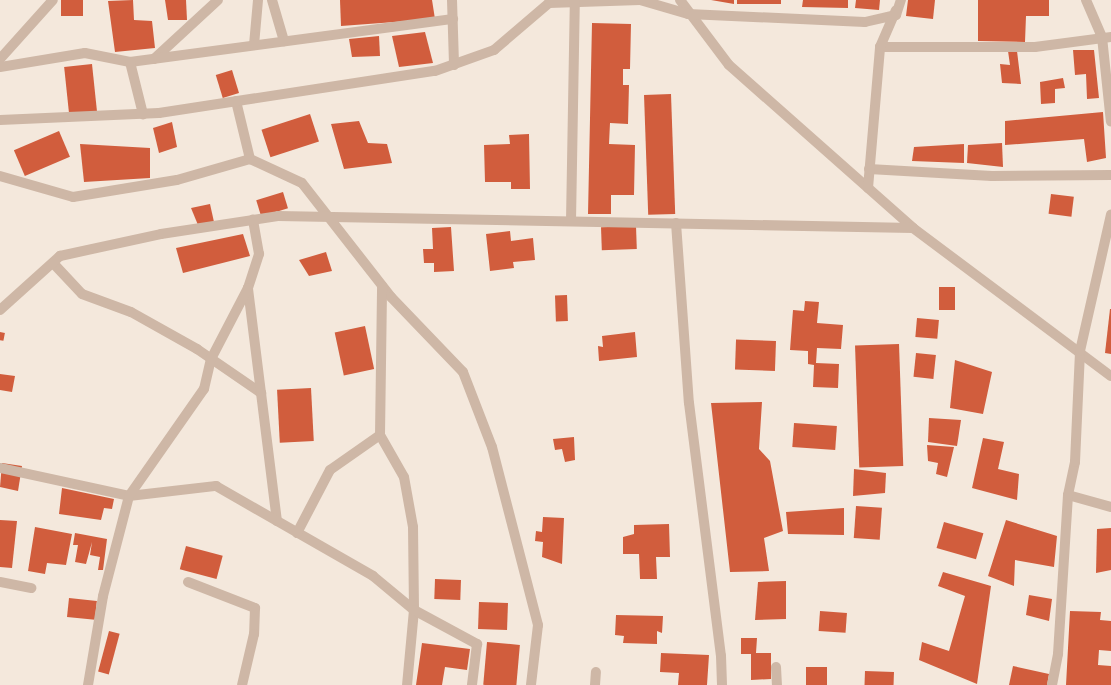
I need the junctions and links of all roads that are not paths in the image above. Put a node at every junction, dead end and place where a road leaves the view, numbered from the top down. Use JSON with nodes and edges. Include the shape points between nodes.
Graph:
{"nodes":[{"id":1,"x":53,"y":0,"type":"edge"},
{"id":2,"x":218,"y":0,"type":"edge"},
{"id":3,"x":258,"y":0,"type":"edge"},
{"id":4,"x":272,"y":0,"type":"edge"},
{"id":5,"x":452,"y":0,"type":"edge"},
{"id":6,"x":680,"y":0,"type":"edge"},
{"id":7,"x":896,"y":0,"type":"edge"},
{"id":8,"x":901,"y":0,"type":"edge"},
{"id":9,"x":1086,"y":0,"type":"edge"},
{"id":10,"x":575,"y":2,"type":"junction"},
{"id":11,"x":688,"y":14,"type":"junction"},
{"id":12,"x":896,"y":15,"type":"junction"},
{"id":13,"x":452,"y":19,"type":"junction"},
{"id":14,"x":1106,"y":37,"type":"edge"},
{"id":15,"x":284,"y":41,"type":"junction"},
{"id":16,"x":254,"y":46,"type":"junction"},
{"id":17,"x":880,"y":47,"type":"junction"},
{"id":18,"x":0,"y":59,"type":"edge"},
{"id":19,"x":154,"y":59,"type":"junction"},
{"id":20,"x":130,"y":62,"type":"junction"},
{"id":21,"x":454,"y":65,"type":"junction"},
{"id":22,"x":0,"y":67,"type":"edge"},
{"id":23,"x":236,"y":102,"type":"junction"},
{"id":24,"x":143,"y":114,"type":"junction"},
{"id":25,"x":0,"y":120,"type":"edge"},
{"id":26,"x":1111,"y":122,"type":"edge"},
{"id":27,"x":250,"y":159,"type":"junction"},
{"id":28,"x":870,"y":169,"type":"junction"},
{"id":29,"x":1111,"y":175,"type":"edge"},
{"id":30,"x":0,"y":176,"type":"edge"},
{"id":31,"x":868,"y":188,"type":"junction"},
{"id":32,"x":1111,"y":214,"type":"edge"},
{"id":33,"x":332,"y":217,"type":"junction"},
{"id":34,"x":253,"y":220,"type":"junction"},
{"id":35,"x":570,"y":221,"type":"junction"},
{"id":36,"x":676,"y":223,"type":"junction"},
{"id":37,"x":913,"y":228,"type":"junction"},
{"id":38,"x":53,"y":263,"type":"junction"},
{"id":39,"x":382,"y":286,"type":"junction"},
{"id":40,"x":248,"y":288,"type":"junction"},
{"id":41,"x":0,"y":310,"type":"edge"},
{"id":42,"x":1080,"y":351,"type":"junction"},
{"id":43,"x":211,"y":359,"type":"junction"},
{"id":44,"x":1111,"y":376,"type":"edge"},
{"id":45,"x":261,"y":393,"type":"junction"},
{"id":46,"x":380,"y":435,"type":"junction"},
{"id":47,"x":0,"y":468,"type":"edge"},
{"id":48,"x":1068,"y":494,"type":"junction"},
{"id":49,"x":129,"y":496,"type":"junction"},
{"id":50,"x":1111,"y":507,"type":"edge"},
{"id":51,"x":277,"y":521,"type":"junction"},
{"id":52,"x":297,"y":533,"type":"junction"},
{"id":53,"x":0,"y":582,"type":"edge"},
{"id":54,"x":188,"y":582,"type":"dead end"},
{"id":55,"x":31,"y":588,"type":"dead end"},
{"id":56,"x":414,"y":610,"type":"junction"},
{"id":57,"x":776,"y":667,"type":"dead end"},
{"id":58,"x":596,"y":672,"type":"dead end"},
{"id":59,"x":88,"y":685,"type":"edge"},
{"id":60,"x":242,"y":685,"type":"edge"},
{"id":61,"x":407,"y":685,"type":"edge"},
{"id":62,"x":472,"y":685,"type":"edge"},
{"id":63,"x":531,"y":685,"type":"edge"},
{"id":64,"x":595,"y":685,"type":"edge"},
{"id":65,"x":722,"y":685,"type":"edge"},
{"id":66,"x":776,"y":685,"type":"edge"},
{"id":67,"x":1052,"y":685,"type":"edge"}],
"edges":[{"from":1,"to":18,"type":"street"},
{"from":2,"to":19,"type":"street"},
{"from":3,"to":16,"type":"street"},
{"from":4,"to":15,"type":"street"},
{"from":5,"to":13,"type":"street"},
{"from":6,"to":11,"type":"street"},
{"from":7,"to":12,"type":"street"},
{"from":8,"to":12,"type":"street"},
{"from":9,"to":14,"type":"street"},
{"from":10,"to":11,"type":"street","via":[[640,0]]},
{"from":10,"to":21,"type":"street","via":[[549,3],[494,50]]},
{"from":10,"to":35,"type":"street"},
{"from":11,"to":12,"type":"street","via":[[865,22]]},
{"from":11,"to":31,"type":"street","via":[[729,65]]},
{"from":12,"to":17,"type":"street"},
{"from":13,"to":15,"type":"street"},
{"from":13,"to":21,"type":"street"},
{"from":14,"to":17,"type":"street","via":[[1035,47]]},
{"from":14,"to":26,"type":"street"},
{"from":15,"to":16,"type":"street"},
{"from":16,"to":19,"type":"street"},
{"from":17,"to":28,"type":"street"},
{"from":19,"to":20,"type":"street"},
{"from":20,"to":22,"type":"street","via":[[86,53]]},
{"from":20,"to":24,"type":"street"},
{"from":21,"to":23,"type":"street","via":[[435,71]]},
{"from":23,"to":24,"type":"street"},
{"from":23,"to":27,"type":"street"},
{"from":24,"to":25,"type":"street"},
{"from":27,"to":30,"type":"street","via":[[177,180],[73,197]]},
{"from":27,"to":33,"type":"street","via":[[302,183]]},
{"from":28,"to":29,"type":"street","via":[[992,176]]},
{"from":28,"to":31,"type":"street"},
{"from":31,"to":37,"type":"street"},
{"from":32,"to":42,"type":"street"},
{"from":33,"to":34,"type":"street"},
{"from":33,"to":35,"type":"street"},
{"from":33,"to":39,"type":"street"},
{"from":34,"to":38,"type":"street","via":[[161,234],[60,256]]},
{"from":34,"to":40,"type":"street","via":[[259,254]]},
{"from":35,"to":36,"type":"street"},
{"from":36,"to":37,"type":"street"},
{"from":36,"to":65,"type":"street","via":[[689,403],[721,656]]},
{"from":37,"to":42,"type":"street","via":[[1019,310]]},
{"from":38,"to":41,"type":"street"},
{"from":38,"to":43,"type":"street","via":[[82,294],[131,312]]},
{"from":39,"to":46,"type":"street"},
{"from":39,"to":63,"type":"street","via":[[463,372],[492,447],[538,625]]},
{"from":40,"to":43,"type":"street"},
{"from":40,"to":45,"type":"street"},
{"from":42,"to":44,"type":"street"},
{"from":42,"to":48,"type":"street","via":[[1075,462]]},
{"from":43,"to":45,"type":"street"},
{"from":43,"to":49,"type":"street","via":[[204,389]]},
{"from":45,"to":51,"type":"street"},
{"from":46,"to":52,"type":"street","via":[[330,470]]},
{"from":46,"to":56,"type":"street","via":[[404,477],[413,527]]},
{"from":47,"to":49,"type":"street"},
{"from":48,"to":50,"type":"street"},
{"from":48,"to":67,"type":"street","via":[[1058,654]]},
{"from":49,"to":51,"type":"street","via":[[216,486]]},
{"from":49,"to":59,"type":"street","via":[[103,596]]},
{"from":51,"to":52,"type":"street"},
{"from":52,"to":56,"type":"street","via":[[373,576]]},
{"from":53,"to":55,"type":"street"},
{"from":54,"to":60,"type":"street","via":[[255,608],[254,634]]},
{"from":56,"to":61,"type":"street"},
{"from":56,"to":62,"type":"street","via":[[477,644]]},
{"from":57,"to":66,"type":"street"},
{"from":58,"to":64,"type":"street"}]}
